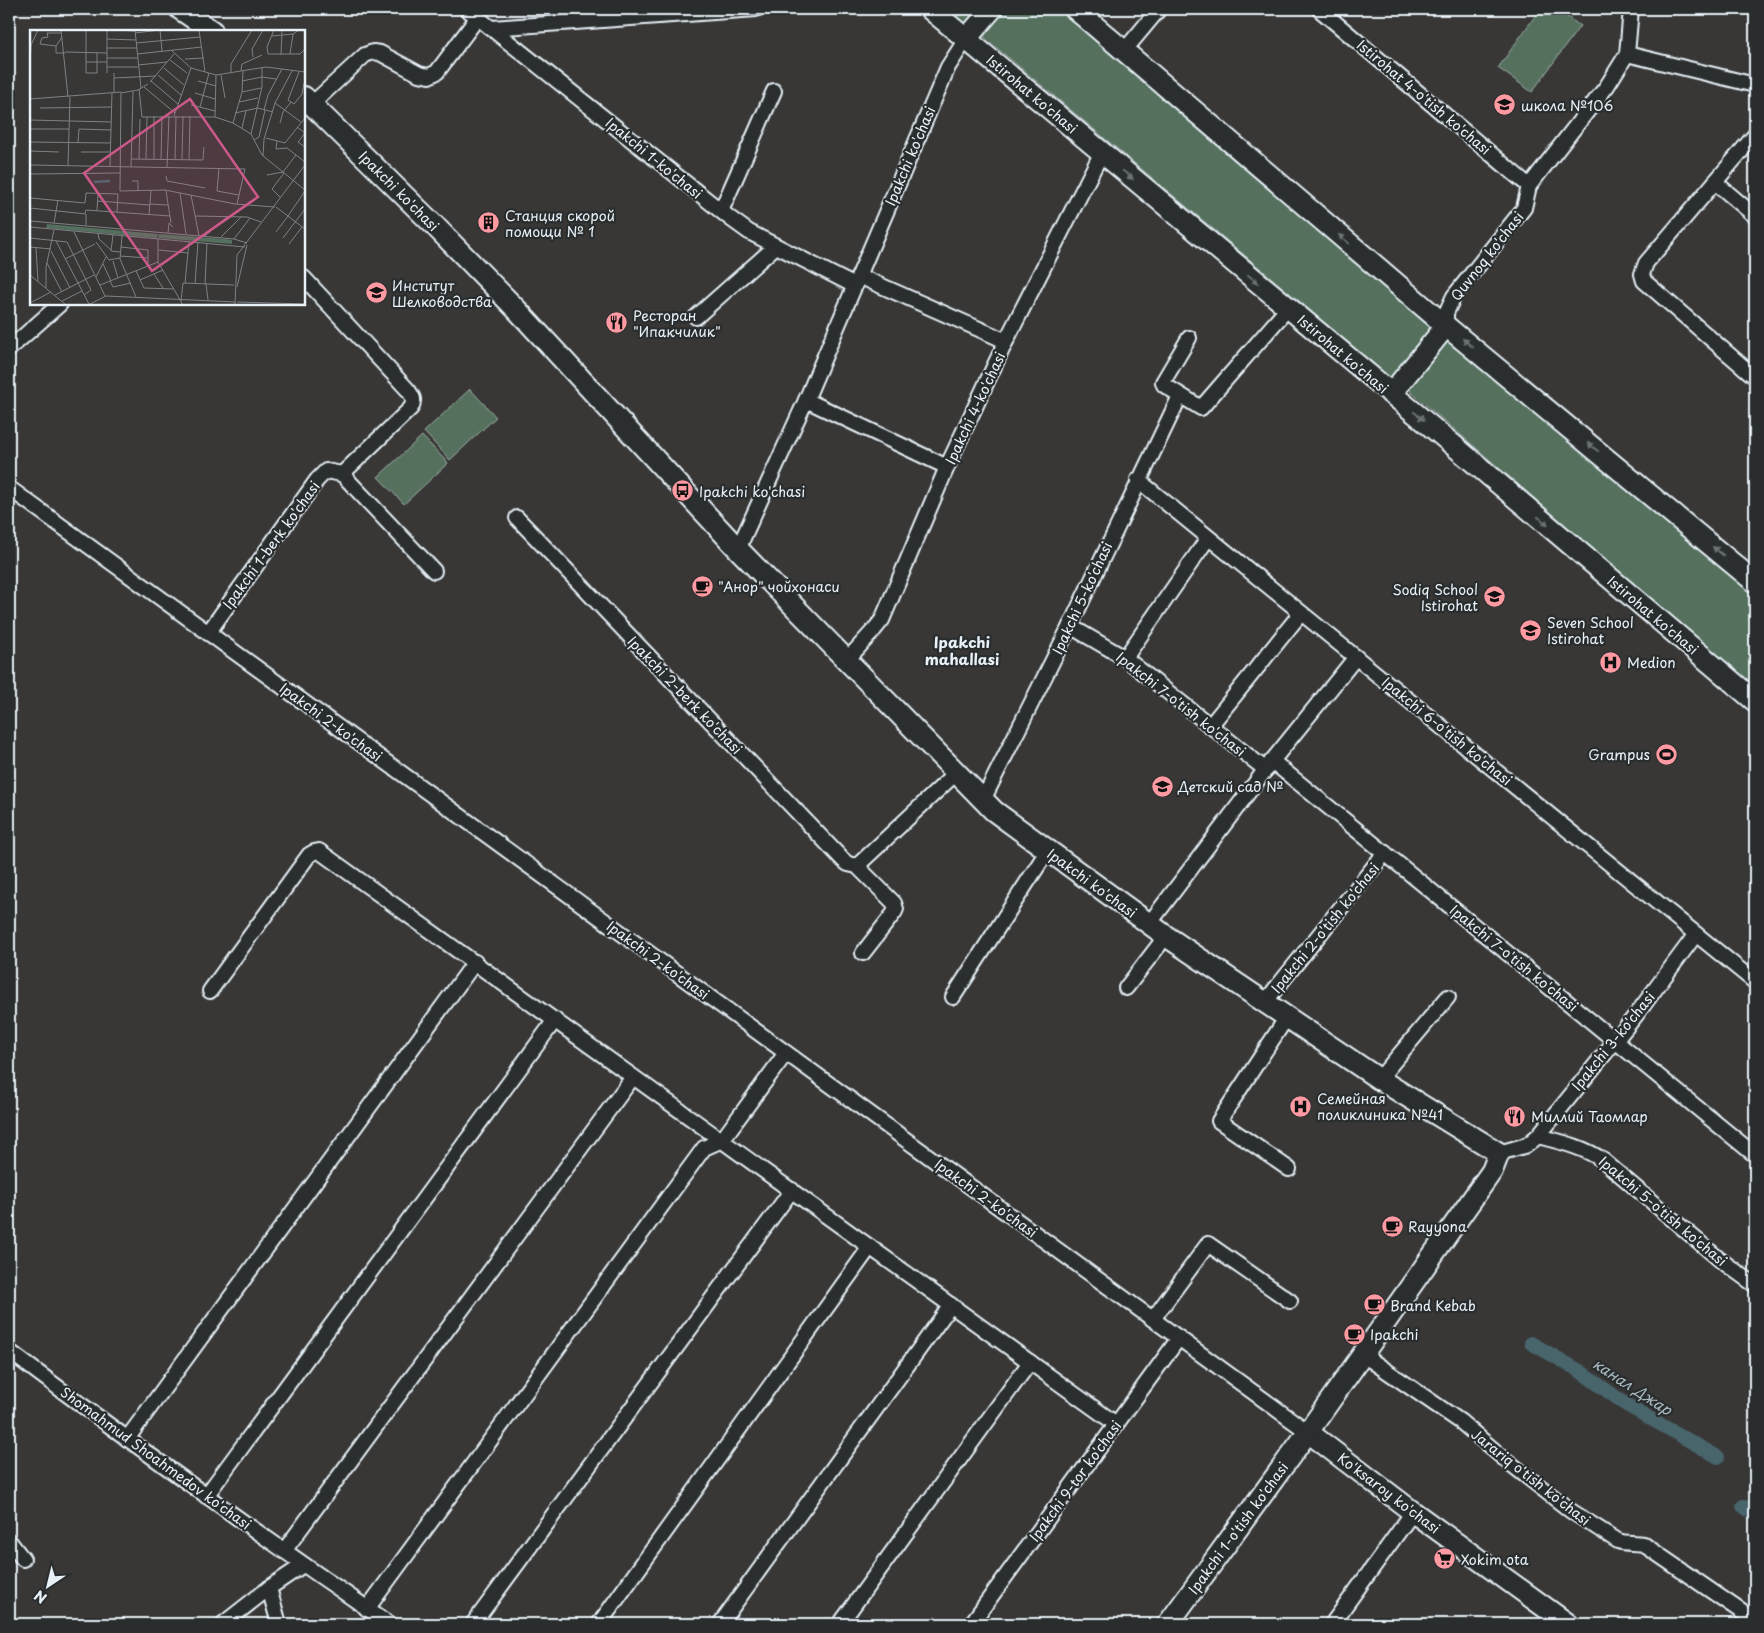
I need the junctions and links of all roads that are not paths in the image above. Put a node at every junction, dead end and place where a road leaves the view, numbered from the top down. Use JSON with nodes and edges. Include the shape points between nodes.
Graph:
{"nodes":[{"id":1,"x":180,"y":9,"type":"edge"},
{"id":2,"x":756,"y":9,"type":"edge"},
{"id":3,"x":930,"y":9,"type":"edge"},
{"id":4,"x":992,"y":9,"type":"edge"},
{"id":5,"x":1075,"y":9,"type":"edge"},
{"id":6,"x":1159,"y":9,"type":"edge"},
{"id":7,"x":1319,"y":9,"type":"edge"},
{"id":8,"x":1631,"y":9,"type":"edge"},
{"id":9,"x":473,"y":13,"type":"edge"},
{"id":10,"x":492,"y":28,"type":"junction"},
{"id":11,"x":211,"y":30,"type":"edge"},
{"id":12,"x":966,"y":39,"type":"junction"},
{"id":13,"x":1124,"y":51,"type":"junction"},
{"id":14,"x":1627,"y":54,"type":"junction"},
{"id":15,"x":1755,"y":85,"type":"edge"},
{"id":16,"x":774,"y":91,"type":"dead end"},
{"id":17,"x":308,"y":101,"type":"edge"},
{"id":18,"x":1755,"y":135,"type":"edge"},
{"id":19,"x":1102,"y":152,"type":"junction"},
{"id":20,"x":1715,"y":182,"type":"junction"},
{"id":21,"x":1529,"y":186,"type":"junction"},
{"id":22,"x":721,"y":211,"type":"junction"},
{"id":23,"x":1755,"y":216,"type":"edge"},
{"id":24,"x":776,"y":246,"type":"junction"},
{"id":25,"x":305,"y":279,"type":"edge"},
{"id":26,"x":857,"y":281,"type":"junction"},
{"id":27,"x":59,"y":305,"type":"edge"},
{"id":28,"x":1288,"y":308,"type":"junction"},
{"id":29,"x":696,"y":317,"type":"dead end"},
{"id":30,"x":1446,"y":326,"type":"junction"},
{"id":31,"x":1189,"y":338,"type":"dead end"},
{"id":32,"x":1006,"y":341,"type":"junction"},
{"id":33,"x":9,"y":349,"type":"edge"},
{"id":34,"x":1755,"y":377,"type":"edge"},
{"id":35,"x":1391,"y":394,"type":"junction"},
{"id":36,"x":1180,"y":396,"type":"junction"},
{"id":37,"x":806,"y":400,"type":"junction"},
{"id":38,"x":946,"y":467,"type":"junction"},
{"id":39,"x":342,"y":474,"type":"junction"},
{"id":40,"x":1138,"y":480,"type":"junction"},
{"id":41,"x":9,"y":488,"type":"edge"},
{"id":42,"x":517,"y":518,"type":"dead end"},
{"id":43,"x":1208,"y":538,"type":"junction"},
{"id":44,"x":738,"y":549,"type":"junction"},
{"id":45,"x":434,"y":571,"type":"dead end"},
{"id":46,"x":1755,"y":582,"type":"edge"},
{"id":47,"x":1301,"y":613,"type":"junction"},
{"id":48,"x":1070,"y":626,"type":"junction"},
{"id":49,"x":208,"y":633,"type":"junction"},
{"id":50,"x":1356,"y":657,"type":"junction"},
{"id":51,"x":1125,"y":658,"type":"junction"},
{"id":52,"x":847,"y":660,"type":"junction"},
{"id":53,"x":1755,"y":701,"type":"edge"},
{"id":54,"x":1210,"y":726,"type":"junction"},
{"id":55,"x":1269,"y":766,"type":"junction"},
{"id":56,"x":956,"y":773,"type":"junction"},
{"id":57,"x":983,"y":800,"type":"junction"},
{"id":58,"x":1048,"y":850,"type":"junction"},
{"id":59,"x":1385,"y":853,"type":"junction"},
{"id":60,"x":857,"y":866,"type":"junction"},
{"id":61,"x":1149,"y":924,"type":"junction"},
{"id":62,"x":1696,"y":934,"type":"junction"},
{"id":63,"x":1166,"y":936,"type":"junction"},
{"id":64,"x":863,"y":953,"type":"dead end"},
{"id":65,"x":475,"y":962,"type":"junction"},
{"id":66,"x":1755,"y":982,"type":"edge"},
{"id":67,"x":1126,"y":988,"type":"dead end"},
{"id":68,"x":210,"y":991,"type":"dead end"},
{"id":69,"x":952,"y":997,"type":"dead end"},
{"id":70,"x":1448,"y":997,"type":"dead end"},
{"id":71,"x":1265,"y":1002,"type":"junction"},
{"id":72,"x":1287,"y":1018,"type":"junction"},
{"id":73,"x":555,"y":1020,"type":"junction"},
{"id":74,"x":1614,"y":1040,"type":"junction"},
{"id":75,"x":786,"y":1052,"type":"junction"},
{"id":76,"x":633,"y":1077,"type":"junction"},
{"id":77,"x":1379,"y":1080,"type":"junction"},
{"id":78,"x":1538,"y":1136,"type":"junction"},
{"id":79,"x":722,"y":1140,"type":"junction"},
{"id":80,"x":1499,"y":1153,"type":"junction"},
{"id":81,"x":1755,"y":1154,"type":"edge"},
{"id":82,"x":1289,"y":1169,"type":"dead end"},
{"id":83,"x":792,"y":1190,"type":"junction"},
{"id":84,"x":870,"y":1247,"type":"junction"},
{"id":85,"x":1755,"y":1285,"type":"edge"},
{"id":86,"x":1290,"y":1301,"type":"dead end"},
{"id":87,"x":950,"y":1305,"type":"junction"},
{"id":88,"x":1153,"y":1319,"type":"junction"},
{"id":89,"x":1179,"y":1338,"type":"junction"},
{"id":90,"x":10,"y":1355,"type":"edge"},
{"id":91,"x":1367,"y":1357,"type":"junction"},
{"id":92,"x":1030,"y":1362,"type":"junction"},
{"id":93,"x":1116,"y":1424,"type":"junction"},
{"id":94,"x":1312,"y":1435,"type":"junction"},
{"id":95,"x":127,"y":1439,"type":"junction"},
{"id":96,"x":206,"y":1496,"type":"junction"},
{"id":97,"x":1413,"y":1512,"type":"junction"},
{"id":98,"x":9,"y":1541,"type":"edge"},
{"id":99,"x":284,"y":1551,"type":"junction"},
{"id":100,"x":23,"y":1559,"type":"dead end"},
{"id":101,"x":303,"y":1565,"type":"junction"},
{"id":102,"x":269,"y":1588,"type":"junction"},
{"id":103,"x":367,"y":1609,"type":"junction"},
{"id":104,"x":1755,"y":1621,"type":"edge"},
{"id":105,"x":223,"y":1624,"type":"edge"},
{"id":106,"x":279,"y":1624,"type":"edge"},
{"id":107,"x":390,"y":1624,"type":"edge"},
{"id":108,"x":473,"y":1624,"type":"edge"},
{"id":109,"x":599,"y":1624,"type":"edge"},
{"id":110,"x":720,"y":1624,"type":"edge"},
{"id":111,"x":840,"y":1624,"type":"edge"},
{"id":112,"x":971,"y":1624,"type":"edge"},
{"id":113,"x":1168,"y":1624,"type":"edge"},
{"id":114,"x":1181,"y":1624,"type":"edge"},
{"id":115,"x":1332,"y":1624,"type":"edge"},
{"id":116,"x":1568,"y":1624,"type":"edge"}],
"edges":[{"from":1,"to":11,"type":"main road"},
{"from":2,"to":10,"type":"street"},
{"from":3,"to":12,"type":"main road","name":"Istirohat ko'chasi"},
{"from":4,"to":12,"type":"main road"},
{"from":5,"to":13,"type":"main road"},
{"from":6,"to":13,"type":"street"},
{"from":7,"to":21,"type":"street","name":"Istirohat 4-o'tish ko'chasi"},
{"from":8,"to":14,"type":"street","name":"Quvnoq ko'chasi"},
{"from":9,"to":10,"type":"street","name":"Ipakchi 1-ko'chasi"},
{"from":9,"to":17,"type":"street","via":[[437,72],[429,76],[420,74],[373,52]]},
{"from":10,"to":22,"type":"street","name":"Ipakchi 1-ko'chasi"},
{"from":12,"to":19,"type":"main road","name":"Istirohat ko'chasi"},
{"from":12,"to":26,"type":"street","name":"Ipakchi ko'chasi","via":[[948,67]]},
{"from":30,"to":13,"type":"main road","one_way":true},
{"from":14,"to":15,"type":"street"},
{"from":14,"to":21,"type":"street","name":"Quvnoq ko'chasi","via":[[1607,86]]},
{"from":16,"to":22,"type":"street"},
{"from":17,"to":44,"type":"main road","name":"Ipakchi ko'chasi","via":[[519,312]]},
{"from":18,"to":20,"type":"street"},
{"from":19,"to":28,"type":"main road","name":"Istirohat ko'chasi","one_way":true},
{"from":19,"to":32,"type":"street","name":"Ipakchi 4-ko'chasi"},
{"from":20,"to":23,"type":"street"},
{"from":20,"to":34,"type":"street","via":[[1646,264],[1642,274],[1644,281]]},
{"from":21,"to":30,"type":"street","name":"Quvnoq ko'chasi","via":[[1524,208],[1448,305],[1444,319]]},
{"from":22,"to":24,"type":"street","name":"Ipakchi 1-ko'chasi"},
{"from":24,"to":26,"type":"street","name":"Ipakchi 1-ko'chasi"},
{"from":24,"to":29,"type":"street"},
{"from":25,"to":39,"type":"street","via":[[413,397],[414,402]]},
{"from":26,"to":32,"type":"street","name":"Ipakchi 1-ko'chasi"},
{"from":26,"to":37,"type":"street","name":"Ipakchi ko'chasi"},
{"from":27,"to":33,"type":"street"},
{"from":28,"to":35,"type":"main road","name":"Istirohat ko'chasi"},
{"from":28,"to":36,"type":"street","via":[[1202,408]]},
{"from":30,"to":35,"type":"main road"},
{"from":46,"to":30,"type":"main road","one_way":true},
{"from":31,"to":36,"type":"street","via":[[1163,382]]},
{"from":32,"to":38,"type":"street","name":"Ipakchi 4-ko'chasi"},
{"from":35,"to":53,"type":"main road","name":"Istirohat ko'chasi","one_way":true},
{"from":36,"to":40,"type":"street","name":"Ipakchi 5-ko'chasi"},
{"from":37,"to":38,"type":"street"},
{"from":37,"to":44,"type":"street","name":"Ipakchi ko'chasi"},
{"from":38,"to":52,"type":"street","name":"Ipakchi 4-ko'chasi","via":[[882,620]]},
{"from":39,"to":45,"type":"street"},
{"from":39,"to":49,"type":"street","name":"Ipakchi 1-berk ko'chasi","via":[[326,471],[317,480]]},
{"from":40,"to":43,"type":"street","name":"Ipakchi 6-o'tish ko'chasi"},
{"from":40,"to":48,"type":"street","name":"Ipakchi 5-ko'chasi"},
{"from":41,"to":49,"type":"street","name":"Ipakchi 2-ko'chasi"},
{"from":42,"to":60,"type":"street","name":"Ipakchi 2-berk ko'chasi","via":[[843,860]]},
{"from":43,"to":47,"type":"street","name":"Ipakchi 6-o'tish ko'chasi"},
{"from":43,"to":51,"type":"street"},
{"from":44,"to":52,"type":"main road","name":"Ipakchi ko'chasi"},
{"from":47,"to":50,"type":"street","name":"Ipakchi 6-o'tish ko'chasi"},
{"from":47,"to":54,"type":"street"},
{"from":48,"to":51,"type":"street","name":"Ipakchi 7-o'tish ko'chasi"},
{"from":48,"to":57,"type":"street","name":"Ipakchi 5-ko'chasi"},
{"from":49,"to":75,"type":"street","name":"Ipakchi 2-ko'chasi"},
{"from":50,"to":55,"type":"street"},
{"from":50,"to":62,"type":"street","name":"Ipakchi 6-o'tish ko'chasi"},
{"from":51,"to":54,"type":"street","name":"Ipakchi 7-o'tish ko'chasi"},
{"from":52,"to":56,"type":"main road","name":"Ipakchi ko'chasi"},
{"from":54,"to":55,"type":"street","name":"Ipakchi 7-o'tish ko'chasi"},
{"from":55,"to":59,"type":"street","name":"Ipakchi 7-o'tish ko'chasi"},
{"from":55,"to":61,"type":"street"},
{"from":56,"to":57,"type":"main road","name":"Ipakchi ko'chasi"},
{"from":56,"to":60,"type":"street"},
{"from":57,"to":58,"type":"main road","name":"Ipakchi ko'chasi"},
{"from":58,"to":61,"type":"main road","name":"Ipakchi ko'chasi"},
{"from":58,"to":69,"type":"street"},
{"from":59,"to":71,"type":"street","name":"Ipakchi 2-o'tish ko'chasi"},
{"from":59,"to":74,"type":"street","name":"Ipakchi 7-o'tish ko'chasi"},
{"from":60,"to":64,"type":"street","name":"Ipakchi 2-berk ko'chasi","via":[[894,903],[896,909]]},
{"from":61,"to":63,"type":"main road","name":"Ipakchi ko'chasi"},
{"from":62,"to":66,"type":"street","name":"Ipakchi 6-o'tish ko'chasi"},
{"from":62,"to":74,"type":"street","name":"Ipakchi 3-ko'chasi"},
{"from":63,"to":67,"type":"street"},
{"from":63,"to":71,"type":"main road","name":"Ipakchi ko'chasi"},
{"from":65,"to":68,"type":"street","via":[[319,851],[309,856]]},
{"from":65,"to":73,"type":"street"},
{"from":65,"to":95,"type":"street"},
{"from":70,"to":77,"type":"street"},
{"from":71,"to":72,"type":"main road","name":"Ipakchi ko'chasi"},
{"from":72,"to":77,"type":"main road","name":"Ipakchi ko'chasi"},
{"from":72,"to":82,"type":"street","via":[[1219,1121]]},
{"from":73,"to":76,"type":"street"},
{"from":73,"to":96,"type":"street"},
{"from":74,"to":78,"type":"street","name":"Ipakchi 3-ko'chasi"},
{"from":74,"to":81,"type":"street","name":"Ipakchi 7-o'tish ko'chasi"},
{"from":75,"to":79,"type":"street"},
{"from":75,"to":88,"type":"street","name":"Ipakchi 2-ko'chasi"},
{"from":76,"to":79,"type":"street"},
{"from":76,"to":99,"type":"street"},
{"from":77,"to":80,"type":"main road","name":"Ipakchi ko'chasi"},
{"from":78,"to":80,"type":"street","name":"Ipakchi 3-ko'chasi","via":[[1527,1146]]},
{"from":78,"to":85,"type":"street","name":"Ipakchi 5-o'tish ko'chasi","via":[[1594,1153],[1719,1259]]},
{"from":79,"to":83,"type":"street"},
{"from":79,"to":103,"type":"street","via":[[704,1148]]},
{"from":80,"to":91,"type":"main road","via":[[1492,1171]]},
{"from":83,"to":84,"type":"street"},
{"from":83,"to":108,"type":"street"},
{"from":84,"to":87,"type":"street"},
{"from":84,"to":109,"type":"street"},
{"from":86,"to":88,"type":"street","via":[[1208,1244]]},
{"from":87,"to":92,"type":"street"},
{"from":87,"to":110,"type":"street"},
{"from":88,"to":89,"type":"street","name":"Ipakchi 2-ko'chasi"},
{"from":89,"to":93,"type":"street","name":"Ipakchi 9-tor ko'chasi"},
{"from":89,"to":94,"type":"street","name":"Ipakchi 2-ko'chasi"},
{"from":90,"to":95,"type":"street","name":"Shomahmud Shoahmedov ko'chasi"},
{"from":91,"to":94,"type":"main road"},
{"from":91,"to":104,"type":"street","name":"Jarariq o'tish ko'chasi","via":[[1461,1422],[1571,1511],[1624,1544],[1643,1544]]},
{"from":92,"to":93,"type":"street"},
{"from":92,"to":111,"type":"street"},
{"from":93,"to":112,"type":"street","name":"Ipakchi 9-tor ko'chasi"},
{"from":94,"to":97,"type":"main road","name":"Ko'ksaroy ko'chasi"},
{"from":94,"to":113,"type":"main road","name":"Ipakchi 1-o'tish ko'chasi"},
{"from":94,"to":114,"type":"main road","name":"Ipakchi 1-o'tish ko'chasi"},
{"from":95,"to":96,"type":"street","name":"Shomahmud Shoahmedov ko'chasi"},
{"from":96,"to":99,"type":"street","name":"Shomahmud Shoahmedov ko'chasi"},
{"from":97,"to":115,"type":"street"},
{"from":97,"to":116,"type":"main road","name":"Ko'ksaroy ko'chasi"},
{"from":98,"to":100,"type":"street"},
{"from":99,"to":101,"type":"street","name":"Shomahmud Shoahmedov ko'chasi"},
{"from":101,"to":102,"type":"street"},
{"from":101,"to":103,"type":"street","name":"Shomahmud Shoahmedov ko'chasi"},
{"from":102,"to":105,"type":"street"},
{"from":102,"to":106,"type":"street"},
{"from":103,"to":107,"type":"street","name":"Shomahmud Shoahmedov ko'chasi"}]}
